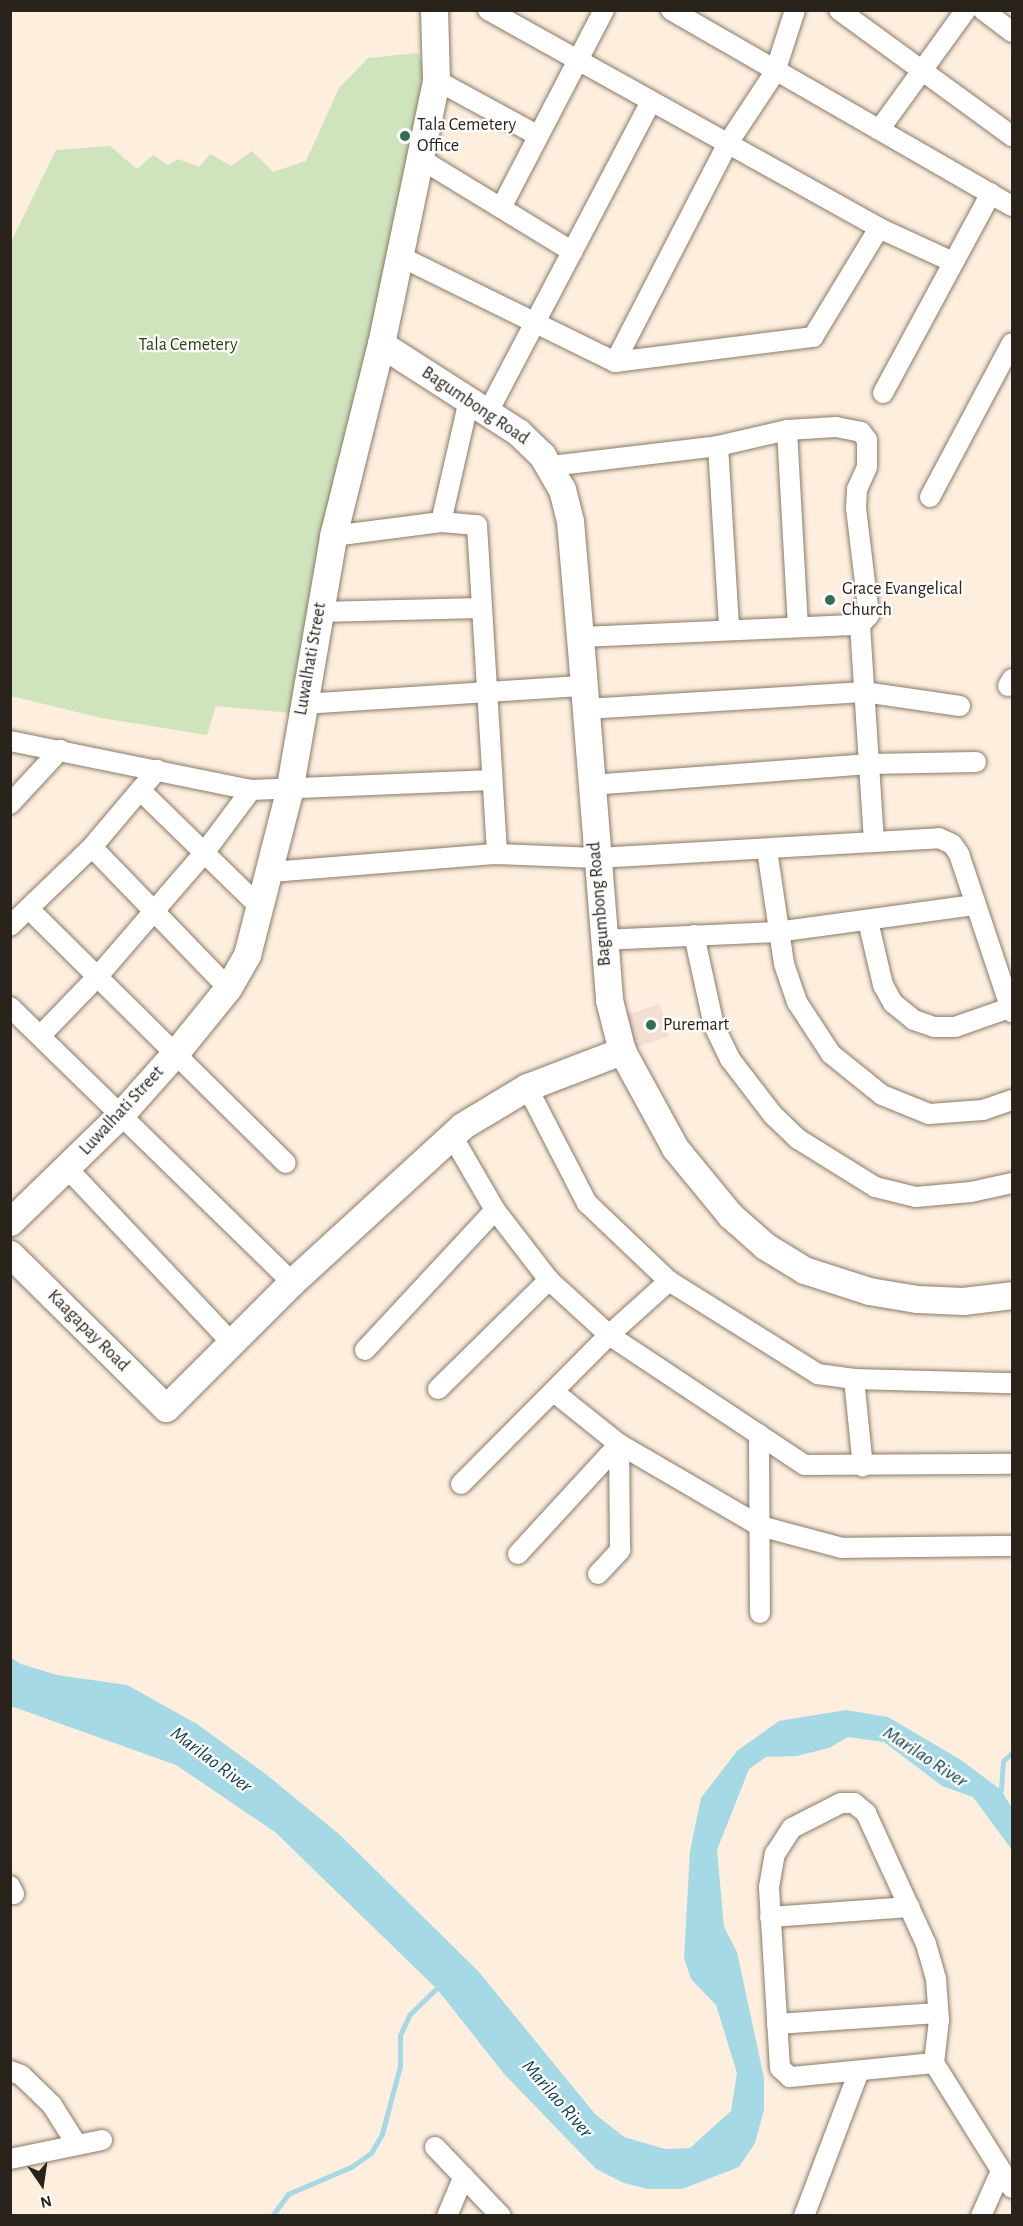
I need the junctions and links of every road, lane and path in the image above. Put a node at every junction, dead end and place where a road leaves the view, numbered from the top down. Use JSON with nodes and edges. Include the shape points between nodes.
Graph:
{"nodes":[{"id":1,"x":434,"y":10,"type":"edge"},
{"id":2,"x":488,"y":10,"type":"edge"},
{"id":3,"x":604,"y":10,"type":"edge"},
{"id":4,"x":671,"y":10,"type":"edge"},
{"id":5,"x":795,"y":10,"type":"edge"},
{"id":6,"x":839,"y":10,"type":"edge"},
{"id":7,"x":966,"y":10,"type":"edge"},
{"id":8,"x":983,"y":10,"type":"edge"},
{"id":9,"x":1012,"y":32,"type":"edge"},
{"id":10,"x":576,"y":61,"type":"junction"},
{"id":11,"x":924,"y":71,"type":"junction"},
{"id":12,"x":775,"y":72,"type":"junction"},
{"id":13,"x":436,"y":80,"type":"junction"},
{"id":14,"x":651,"y":102,"type":"junction"},
{"id":15,"x":879,"y":130,"type":"junction"},
{"id":16,"x":537,"y":135,"type":"junction"},
{"id":17,"x":1012,"y":136,"type":"edge"},
{"id":18,"x":728,"y":143,"type":"junction"},
{"id":19,"x":419,"y":158,"type":"junction"},
{"id":20,"x":991,"y":193,"type":"junction"},
{"id":21,"x":1012,"y":206,"type":"edge"},
{"id":22,"x":501,"y":208,"type":"junction"},
{"id":23,"x":879,"y":228,"type":"junction"},
{"id":24,"x":573,"y":252,"type":"junction"},
{"id":25,"x":399,"y":256,"type":"junction"},
{"id":26,"x":953,"y":262,"type":"junction"},
{"id":27,"x":534,"y":322,"type":"junction"},
{"id":28,"x":1012,"y":343,"type":"edge"},
{"id":29,"x":381,"y":344,"type":"junction"},
{"id":30,"x":615,"y":362,"type":"junction"},
{"id":31,"x":883,"y":393,"type":"dead end"},
{"id":32,"x":479,"y":406,"type":"junction"},
{"id":33,"x":787,"y":430,"type":"junction"},
{"id":34,"x":718,"y":446,"type":"junction"},
{"id":35,"x":551,"y":466,"type":"junction"},
{"id":36,"x":930,"y":497,"type":"dead end"},
{"id":37,"x":441,"y":522,"type":"junction"},
{"id":38,"x":333,"y":536,"type":"junction"},
{"id":39,"x":480,"y":608,"type":"junction"},
{"id":40,"x":319,"y":612,"type":"junction"},
{"id":41,"x":860,"y":625,"type":"junction"},
{"id":42,"x":798,"y":626,"type":"junction"},
{"id":43,"x":729,"y":628,"type":"junction"},
{"id":44,"x":580,"y":637,"type":"junction"},
{"id":45,"x":486,"y":690,"type":"junction"},
{"id":46,"x":864,"y":692,"type":"junction"},
{"id":47,"x":585,"y":697,"type":"junction"},
{"id":48,"x":303,"y":704,"type":"junction"},
{"id":49,"x":960,"y":706,"type":"dead end"},
{"id":50,"x":10,"y":741,"type":"edge"},
{"id":51,"x":60,"y":750,"type":"junction"},
{"id":52,"x":976,"y":762,"type":"dead end"},
{"id":53,"x":869,"y":764,"type":"junction"},
{"id":54,"x":157,"y":770,"type":"junction"},
{"id":55,"x":492,"y":780,"type":"junction"},
{"id":56,"x":591,"y":785,"type":"junction"},
{"id":57,"x":140,"y":790,"type":"junction"},
{"id":58,"x":251,"y":790,"type":"junction"},
{"id":59,"x":289,"y":792,"type":"junction"},
{"id":60,"x":10,"y":804,"type":"edge"},
{"id":61,"x":874,"y":841,"type":"junction"},
{"id":62,"x":92,"y":847,"type":"junction"},
{"id":63,"x":767,"y":850,"type":"junction"},
{"id":64,"x":204,"y":853,"type":"junction"},
{"id":65,"x":497,"y":854,"type":"junction"},
{"id":66,"x":597,"y":858,"type":"junction"},
{"id":67,"x":271,"y":872,"type":"junction"},
{"id":68,"x":974,"y":905,"type":"junction"},
{"id":69,"x":260,"y":907,"type":"junction"},
{"id":70,"x":155,"y":908,"type":"junction"},
{"id":71,"x":29,"y":909,"type":"junction"},
{"id":72,"x":868,"y":921,"type":"junction"},
{"id":73,"x":10,"y":926,"type":"edge"},
{"id":74,"x":777,"y":932,"type":"junction"},
{"id":75,"x":694,"y":935,"type":"junction"},
{"id":76,"x":602,"y":940,"type":"junction"},
{"id":77,"x":98,"y":976,"type":"junction"},
{"id":78,"x":228,"y":988,"type":"junction"},
{"id":79,"x":10,"y":1007,"type":"edge"},
{"id":80,"x":1012,"y":1009,"type":"edge"},
{"id":81,"x":42,"y":1034,"type":"junction"},
{"id":82,"x":177,"y":1051,"type":"junction"},
{"id":83,"x":622,"y":1051,"type":"junction"},
{"id":84,"x":527,"y":1087,"type":"junction"},
{"id":85,"x":1012,"y":1100,"type":"edge"},
{"id":86,"x":122,"y":1113,"type":"junction"},
{"id":87,"x":451,"y":1134,"type":"junction"},
{"id":88,"x":286,"y":1163,"type":"dead end"},
{"id":89,"x":67,"y":1168,"type":"junction"},
{"id":90,"x":1012,"y":1183,"type":"edge"},
{"id":91,"x":495,"y":1210,"type":"junction"},
{"id":92,"x":10,"y":1222,"type":"edge"},
{"id":93,"x":10,"y":1254,"type":"edge"},
{"id":94,"x":549,"y":1280,"type":"junction"},
{"id":95,"x":669,"y":1281,"type":"junction"},
{"id":96,"x":292,"y":1282,"type":"junction"},
{"id":97,"x":1012,"y":1295,"type":"edge"},
{"id":98,"x":609,"y":1335,"type":"junction"},
{"id":99,"x":232,"y":1343,"type":"junction"},
{"id":100,"x":365,"y":1350,"type":"dead end"},
{"id":101,"x":854,"y":1379,"type":"junction"},
{"id":102,"x":1012,"y":1383,"type":"edge"},
{"id":103,"x":438,"y":1389,"type":"dead end"},
{"id":104,"x":554,"y":1392,"type":"junction"},
{"id":105,"x":759,"y":1434,"type":"junction"},
{"id":106,"x":619,"y":1444,"type":"junction"},
{"id":107,"x":1012,"y":1464,"type":"edge"},
{"id":108,"x":863,"y":1467,"type":"junction"},
{"id":109,"x":461,"y":1484,"type":"dead end"},
{"id":110,"x":760,"y":1526,"type":"junction"},
{"id":111,"x":1012,"y":1546,"type":"edge"},
{"id":112,"x":518,"y":1554,"type":"dead end"},
{"id":113,"x":598,"y":1574,"type":"dead end"},
{"id":114,"x":760,"y":1613,"type":"dead end"},
{"id":115,"x":910,"y":1907,"type":"junction"},
{"id":116,"x":770,"y":1917,"type":"junction"},
{"id":117,"x":938,"y":2013,"type":"junction"},
{"id":118,"x":777,"y":2024,"type":"junction"},
{"id":119,"x":934,"y":2063,"type":"junction"},
{"id":120,"x":10,"y":2071,"type":"edge"},
{"id":121,"x":859,"y":2071,"type":"junction"},
{"id":122,"x":102,"y":2140,"type":"dead end"},
{"id":123,"x":77,"y":2145,"type":"junction"},
{"id":124,"x":435,"y":2147,"type":"dead end"},
{"id":125,"x":10,"y":2159,"type":"edge"},
{"id":126,"x":1001,"y":2171,"type":"junction"},
{"id":127,"x":464,"y":2176,"type":"junction"},
{"id":128,"x":1012,"y":2188,"type":"edge"},
{"id":129,"x":447,"y":2216,"type":"edge"},
{"id":130,"x":501,"y":2216,"type":"edge"},
{"id":131,"x":804,"y":2216,"type":"edge"},
{"id":132,"x":981,"y":2216,"type":"edge"}],
"edges":[{"from":1,"to":13,"type":"street","name":"Luwalhati Street"},
{"from":2,"to":10,"type":"street"},
{"from":3,"to":10,"type":"street"},
{"from":4,"to":12,"type":"street"},
{"from":5,"to":12,"type":"street"},
{"from":6,"to":11,"type":"street"},
{"from":7,"to":11,"type":"street"},
{"from":8,"to":9,"type":"street"},
{"from":10,"to":14,"type":"street"},
{"from":10,"to":16,"type":"street"},
{"from":11,"to":15,"type":"street"},
{"from":11,"to":17,"type":"street"},
{"from":12,"to":15,"type":"street"},
{"from":12,"to":18,"type":"street"},
{"from":13,"to":16,"type":"street"},
{"from":13,"to":19,"type":"street","name":"Luwalhati Street"},
{"from":14,"to":18,"type":"street"},
{"from":14,"to":24,"type":"street"},
{"from":15,"to":20,"type":"street"},
{"from":16,"to":22,"type":"street"},
{"from":18,"to":23,"type":"street"},
{"from":18,"to":30,"type":"street"},
{"from":19,"to":22,"type":"street"},
{"from":19,"to":25,"type":"street","name":"Luwalhati Street"},
{"from":20,"to":21,"type":"street"},
{"from":20,"to":26,"type":"street"},
{"from":22,"to":24,"type":"street"},
{"from":23,"to":26,"type":"street"},
{"from":23,"to":30,"type":"street","via":[[813,337]]},
{"from":24,"to":27,"type":"street"},
{"from":25,"to":27,"type":"street"},
{"from":25,"to":29,"type":"street","name":"Luwalhati Street"},
{"from":26,"to":31,"type":"street"},
{"from":27,"to":30,"type":"street"},
{"from":27,"to":32,"type":"street"},
{"from":28,"to":36,"type":"street"},
{"from":29,"to":32,"type":"street","name":"Bagumbong Road"},
{"from":29,"to":38,"type":"street","name":"Luwalhati Street"},
{"from":32,"to":35,"type":"street","name":"Bagumbong Road","via":[[518,432]]},
{"from":32,"to":37,"type":"street"},
{"from":33,"to":34,"type":"street"},
{"from":33,"to":41,"type":"street","via":[[836,427],[861,432],[867,440],[867,467],[857,489],[856,508],[868,615]]},
{"from":33,"to":42,"type":"street"},
{"from":34,"to":35,"type":"street"},
{"from":34,"to":43,"type":"street"},
{"from":35,"to":44,"type":"street","name":"Bagumbong Road","via":[[567,504]]},
{"from":37,"to":38,"type":"street"},
{"from":37,"to":39,"type":"street","via":[[477,525]]},
{"from":38,"to":40,"type":"street","name":"Luwalhati Street"},
{"from":39,"to":40,"type":"street"},
{"from":39,"to":45,"type":"street"},
{"from":40,"to":48,"type":"street","name":"Luwalhati Street"},
{"from":41,"to":42,"type":"street"},
{"from":41,"to":46,"type":"street"},
{"from":42,"to":43,"type":"street"},
{"from":43,"to":44,"type":"street"},
{"from":44,"to":47,"type":"street","name":"Bagumbong Road"},
{"from":45,"to":47,"type":"street"},
{"from":45,"to":48,"type":"street"},
{"from":45,"to":55,"type":"street"},
{"from":46,"to":47,"type":"street"},
{"from":46,"to":49,"type":"street"},
{"from":46,"to":53,"type":"street"},
{"from":47,"to":56,"type":"street","name":"Bagumbong Road"},
{"from":48,"to":59,"type":"street","name":"Luwalhati Street"},
{"from":50,"to":51,"type":"street"},
{"from":51,"to":54,"type":"street"},
{"from":51,"to":60,"type":"street"},
{"from":52,"to":53,"type":"street"},
{"from":53,"to":56,"type":"street"},
{"from":53,"to":61,"type":"street"},
{"from":54,"to":57,"type":"street"},
{"from":54,"to":58,"type":"street"},
{"from":55,"to":59,"type":"street"},
{"from":55,"to":65,"type":"street"},
{"from":56,"to":66,"type":"street","name":"Bagumbong Road"},
{"from":57,"to":62,"type":"street"},
{"from":57,"to":64,"type":"street"},
{"from":58,"to":59,"type":"street"},
{"from":58,"to":64,"type":"street"},
{"from":59,"to":67,"type":"street","name":"Luwalhati Street"},
{"from":61,"to":63,"type":"street"},
{"from":61,"to":68,"type":"street","via":[[939,838],[952,844]]},
{"from":62,"to":70,"type":"street"},
{"from":62,"to":71,"type":"street"},
{"from":63,"to":66,"type":"street"},
{"from":63,"to":74,"type":"street"},
{"from":64,"to":69,"type":"street"},
{"from":64,"to":70,"type":"street"},
{"from":65,"to":66,"type":"street"},
{"from":65,"to":67,"type":"street"},
{"from":66,"to":76,"type":"street","name":"Bagumbong Road"},
{"from":67,"to":69,"type":"street","name":"Luwalhati Street"},
{"from":68,"to":72,"type":"street"},
{"from":68,"to":80,"type":"street"},
{"from":69,"to":78,"type":"street","name":"Luwalhati Street","via":[[246,955]]},
{"from":70,"to":77,"type":"street"},
{"from":70,"to":78,"type":"street"},
{"from":71,"to":73,"type":"street"},
{"from":71,"to":77,"type":"street"},
{"from":72,"to":74,"type":"street"},
{"from":72,"to":80,"type":"street","via":[[883,985],[893,1003],[914,1020],[934,1027],[956,1027]]},
{"from":74,"to":75,"type":"street"},
{"from":74,"to":85,"type":"street","via":[[797,1002],[812,1029],[854,1076],[898,1103],[929,1114],[983,1110]]},
{"from":75,"to":76,"type":"street"},
{"from":75,"to":90,"type":"street","via":[[714,1026],[730,1059],[798,1139],[875,1187],[916,1197]]},
{"from":76,"to":83,"type":"street","name":"Bagumbong Road","via":[[609,1000]]},
{"from":77,"to":81,"type":"street"},
{"from":77,"to":82,"type":"street"},
{"from":78,"to":82,"type":"street","name":"Luwalhati Street"},
{"from":79,"to":81,"type":"street"},
{"from":81,"to":86,"type":"street"},
{"from":82,"to":86,"type":"street","name":"Luwalhati Street"},
{"from":82,"to":88,"type":"street"},
{"from":83,"to":84,"type":"street"},
{"from":83,"to":97,"type":"street","name":"Bagumbong Road","via":[[659,1123],[692,1173],[730,1215],[784,1259],[822,1277],[897,1296],[963,1301]]},
{"from":84,"to":87,"type":"street"},
{"from":84,"to":95,"type":"street","via":[[587,1203]]},
{"from":86,"to":89,"type":"street","name":"Luwalhati Street"},
{"from":86,"to":96,"type":"street"},
{"from":87,"to":91,"type":"street"},
{"from":87,"to":96,"type":"street"},
{"from":89,"to":92,"type":"street","name":"Luwalhati Street"},
{"from":89,"to":99,"type":"street"},
{"from":91,"to":94,"type":"street"},
{"from":91,"to":100,"type":"street"},
{"from":93,"to":99,"type":"street","name":"Kaagapay Road","via":[[166,1408]]},
{"from":94,"to":98,"type":"street"},
{"from":94,"to":103,"type":"street"},
{"from":95,"to":98,"type":"street"},
{"from":95,"to":101,"type":"street","via":[[818,1374]]},
{"from":96,"to":99,"type":"street"},
{"from":98,"to":104,"type":"street"},
{"from":98,"to":105,"type":"street"},
{"from":101,"to":102,"type":"street"},
{"from":101,"to":108,"type":"street"},
{"from":104,"to":106,"type":"street"},
{"from":104,"to":109,"type":"street"},
{"from":105,"to":108,"type":"street","via":[[805,1465]]},
{"from":105,"to":110,"type":"street"},
{"from":106,"to":110,"type":"street"},
{"from":106,"to":112,"type":"street"},
{"from":106,"to":113,"type":"street","via":[[620,1550]]},
{"from":107,"to":108,"type":"street"},
{"from":110,"to":111,"type":"street","via":[[842,1548]]},
{"from":110,"to":114,"type":"street"},
{"from":115,"to":116,"type":"street"},
{"from":115,"to":116,"type":"street","via":[[866,1813],[854,1803],[841,1803],[792,1828],[775,1854],[769,1887]]},
{"from":115,"to":117,"type":"street","via":[[936,1979]]},
{"from":116,"to":118,"type":"street"},
{"from":117,"to":118,"type":"street"},
{"from":117,"to":119,"type":"street"},
{"from":118,"to":121,"type":"street","via":[[780,2068],[790,2077]]},
{"from":119,"to":121,"type":"street"},
{"from":119,"to":126,"type":"street"},
{"from":120,"to":123,"type":"street","via":[[21,2075],[52,2105]]},
{"from":121,"to":131,"type":"street"},
{"from":122,"to":123,"type":"street"},
{"from":123,"to":125,"type":"street"},
{"from":124,"to":127,"type":"street"},
{"from":126,"to":128,"type":"street"},
{"from":126,"to":132,"type":"street"},
{"from":127,"to":129,"type":"street"},
{"from":127,"to":130,"type":"street"}]}
